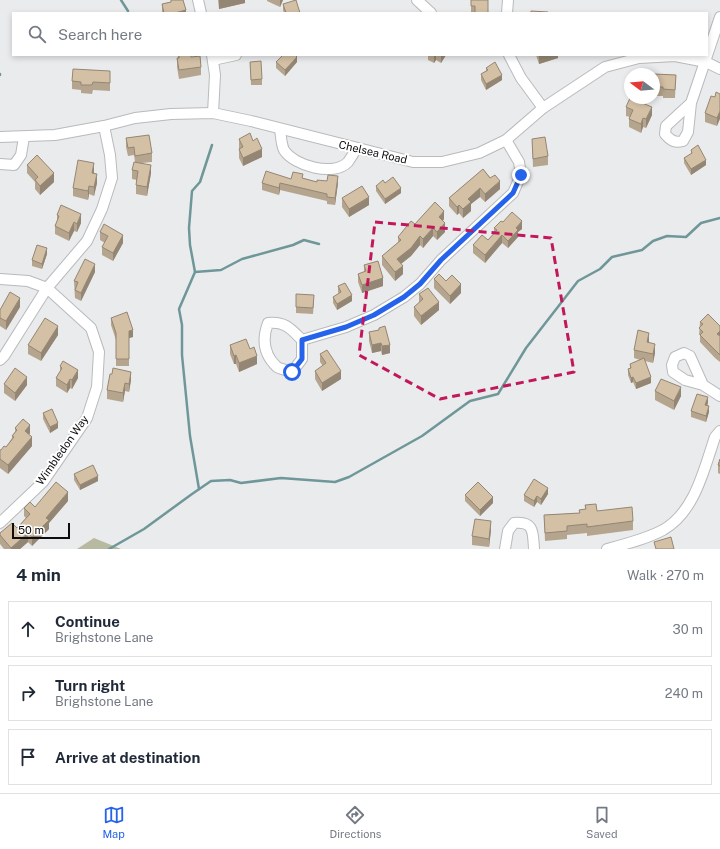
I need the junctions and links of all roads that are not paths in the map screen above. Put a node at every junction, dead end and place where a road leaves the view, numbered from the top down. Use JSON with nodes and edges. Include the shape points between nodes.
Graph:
{"nodes":[{"id":1,"x":198,"y":0,"type":"edge"},
{"id":2,"x":417,"y":0,"type":"edge"},
{"id":3,"x":508,"y":0,"type":"edge"},
{"id":4,"x":201,"y":12,"type":"edge"},
{"id":5,"x":430,"y":12,"type":"edge"},
{"id":6,"x":508,"y":12,"type":"edge"},
{"id":7,"x":720,"y":17,"type":"edge"},
{"id":8,"x":228,"y":56,"type":"edge"},
{"id":9,"x":510,"y":56,"type":"edge"},
{"id":10,"x":708,"y":56,"type":"edge"},
{"id":11,"x":708,"y":56,"type":"edge"},
{"id":12,"x":213,"y":58,"type":"edge"},
{"id":13,"x":706,"y":62,"type":"junction"},
{"id":14,"x":720,"y":70,"type":"edge"},
{"id":15,"x":691,"y":103,"type":"dead end"},
{"id":16,"x":543,"y":108,"type":"junction"},
{"id":17,"x":213,"y":113,"type":"junction"},
{"id":18,"x":104,"y":126,"type":"junction"},
{"id":19,"x":280,"y":129,"type":"junction"},
{"id":20,"x":0,"y":137,"type":"edge"},
{"id":21,"x":24,"y":137,"type":"junction"},
{"id":22,"x":506,"y":140,"type":"junction"},
{"id":23,"x":356,"y":148,"type":"junction"},
{"id":24,"x":0,"y":164,"type":"edge"},
{"id":25,"x":0,"y":279,"type":"edge"},
{"id":26,"x":47,"y":288,"type":"junction"},
{"id":27,"x":302,"y":340,"type":"junction"},
{"id":28,"x":0,"y":360,"type":"edge"},
{"id":29,"x":703,"y":385,"type":"dead end"},
{"id":30,"x":720,"y":396,"type":"edge"},
{"id":31,"x":720,"y":431,"type":"edge"},
{"id":32,"x":0,"y":523,"type":"edge"},
{"id":33,"x":638,"y":545,"type":"edge"},
{"id":34,"x":505,"y":549,"type":"edge"},
{"id":35,"x":534,"y":549,"type":"edge"},
{"id":36,"x":608,"y":549,"type":"edge"}],
"edges":[{"from":1,"to":4,"type":"street"},
{"from":2,"to":5,"type":"street"},
{"from":3,"to":6,"type":"street"},
{"from":7,"to":11,"type":"street"},
{"from":8,"to":12,"type":"street"},
{"from":9,"to":16,"type":"street","via":[[521,78]]},
{"from":10,"to":13,"type":"street"},
{"from":12,"to":17,"type":"street"},
{"from":13,"to":14,"type":"street","name":"Chelsea Road"},
{"from":13,"to":15,"type":"street"},
{"from":13,"to":16,"type":"street","name":"Chelsea Road","via":[[675,56],[638,58],[605,67]]},
{"from":16,"to":22,"type":"street","name":"Chelsea Road"},
{"from":17,"to":18,"type":"street","name":"Chelsea Road","via":[[135,118]]},
{"from":17,"to":19,"type":"street","name":"Chelsea Road","via":[[251,120]]},
{"from":18,"to":21,"type":"street","name":"Chelsea Road","via":[[54,135]]},
{"from":18,"to":26,"type":"street","via":[[112,178],[102,209],[86,241]]},
{"from":19,"to":23,"type":"street","name":"Chelsea Road"},
{"from":19,"to":23,"type":"street","via":[[284,149],[292,160],[313,168],[332,169],[348,163]]},
{"from":20,"to":21,"type":"street","name":"Chelsea Road"},
{"from":21,"to":24,"type":"street","via":[[21,155],[14,165]]},
{"from":22,"to":23,"type":"street","name":"Chelsea Road","via":[[478,153],[442,162],[413,162]]},
{"from":22,"to":27,"type":"street","via":[[519,162],[521,175],[513,193],[404,297],[374,315],[346,327]]},
{"from":25,"to":26,"type":"street","via":[[28,281]]},
{"from":26,"to":28,"type":"street"},
{"from":26,"to":32,"type":"street","name":"Wimbledon Way","via":[[90,328],[99,352],[96,387],[86,418],[43,482]]},
{"from":27,"to":27,"type":"street","via":[[279,322],[268,323],[263,336],[267,353],[277,367],[292,372],[302,359]]},
{"from":29,"to":30,"type":"street"},
{"from":31,"to":33,"type":"street","via":[[695,493],[682,513],[664,529]]},
{"from":33,"to":36,"type":"street"},
{"from":34,"to":35,"type":"street","via":[[511,526],[521,522],[531,528]]}]}
